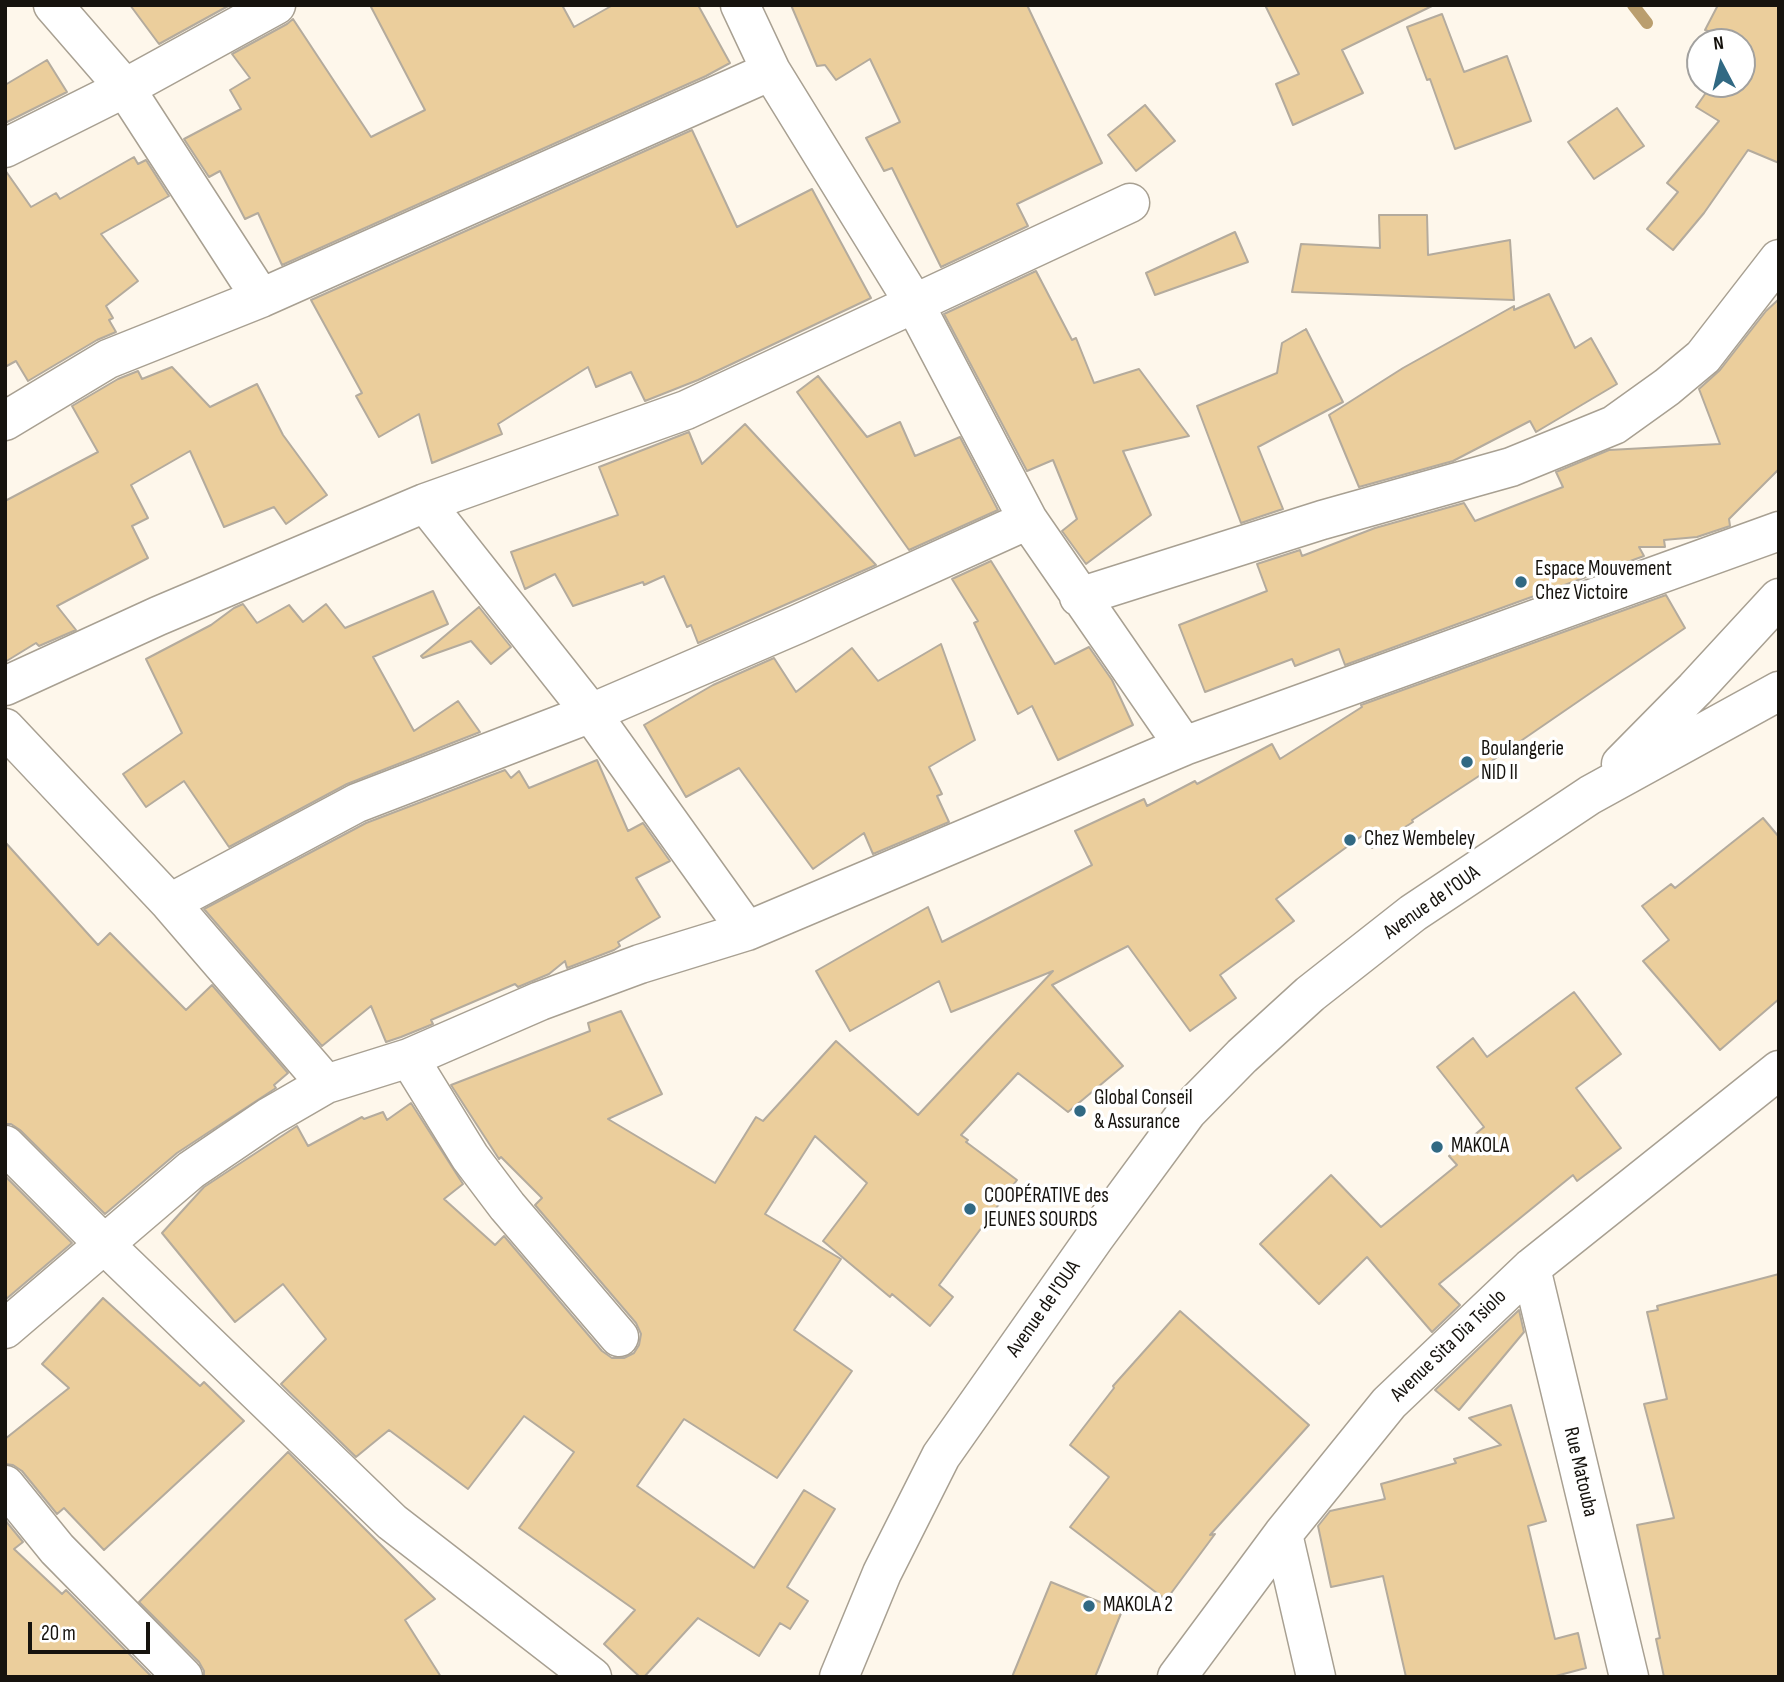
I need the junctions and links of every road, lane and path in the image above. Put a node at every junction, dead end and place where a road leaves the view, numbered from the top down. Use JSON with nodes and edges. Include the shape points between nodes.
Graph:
{"nodes":[{"id":1,"x":53,"y":5,"type":"edge"},
{"id":2,"x":275,"y":5,"type":"edge"},
{"id":3,"x":740,"y":5,"type":"edge"},
{"id":4,"x":771,"y":71,"type":"junction"},
{"id":5,"x":125,"y":88,"type":"junction"},
{"id":6,"x":5,"y":148,"type":"edge"},
{"id":7,"x":1130,"y":203,"type":"dead end"},
{"id":8,"x":1779,"y":259,"type":"edge"},
{"id":9,"x":261,"y":298,"type":"junction"},
{"id":10,"x":915,"y":303,"type":"junction"},
{"id":11,"x":5,"y":421,"type":"edge"},
{"id":12,"x":425,"y":503,"type":"junction"},
{"id":13,"x":1027,"y":520,"type":"junction"},
{"id":14,"x":1779,"y":531,"type":"edge"},
{"id":15,"x":1079,"y":597,"type":"junction"},
{"id":16,"x":1779,"y":598,"type":"edge"},
{"id":17,"x":5,"y":685,"type":"edge"},
{"id":18,"x":1779,"y":691,"type":"edge"},
{"id":19,"x":591,"y":713,"type":"junction"},
{"id":20,"x":5,"y":728,"type":"edge"},
{"id":21,"x":1184,"y":746,"type":"junction"},
{"id":22,"x":1590,"y":795,"type":"junction"},
{"id":23,"x":170,"y":903,"type":"junction"},
{"id":24,"x":747,"y":931,"type":"junction"},
{"id":25,"x":409,"y":1058,"type":"junction"},
{"id":26,"x":1779,"y":1070,"type":"edge"},
{"id":27,"x":326,"y":1084,"type":"junction"},
{"id":28,"x":5,"y":1146,"type":"edge"},
{"id":29,"x":105,"y":1245,"type":"junction"},
{"id":30,"x":1531,"y":1268,"type":"junction"},
{"id":31,"x":5,"y":1329,"type":"edge"},
{"id":32,"x":619,"y":1337,"type":"dead end"},
{"id":33,"x":5,"y":1485,"type":"edge"},
{"id":34,"x":1283,"y":1534,"type":"junction"},
{"id":35,"x":183,"y":1677,"type":"edge"},
{"id":36,"x":592,"y":1677,"type":"edge"},
{"id":37,"x":839,"y":1677,"type":"edge"},
{"id":38,"x":1177,"y":1677,"type":"edge"},
{"id":39,"x":1316,"y":1677,"type":"edge"},
{"id":40,"x":1629,"y":1677,"type":"edge"}],
"edges":[{"from":1,"to":5,"type":"street"},
{"from":2,"to":5,"type":"street"},
{"from":3,"to":4,"type":"street"},
{"from":4,"to":9,"type":"street"},
{"from":4,"to":10,"type":"street"},
{"from":5,"to":6,"type":"street"},
{"from":5,"to":9,"type":"street"},
{"from":7,"to":10,"type":"street"},
{"from":8,"to":15,"type":"street","via":[[1703,357],[1614,425],[1511,467],[1322,520]]},
{"from":9,"to":11,"type":"street","via":[[108,359]]},
{"from":10,"to":12,"type":"street","via":[[686,410]]},
{"from":10,"to":13,"type":"street"},
{"from":12,"to":17,"type":"street"},
{"from":12,"to":19,"type":"street"},
{"from":13,"to":15,"type":"street"},
{"from":13,"to":19,"type":"street"},
{"from":14,"to":21,"type":"street"},
{"from":15,"to":21,"type":"street"},
{"from":16,"to":22,"type":"street","name":"Avenue de l'OUA"},
{"from":18,"to":22,"type":"street","name":"Avenue de l'OUA"},
{"from":19,"to":23,"type":"street","via":[[357,803]]},
{"from":19,"to":24,"type":"street"},
{"from":20,"to":23,"type":"street"},
{"from":21,"to":24,"type":"street"},
{"from":22,"to":37,"type":"street","name":"Avenue de l'OUA","via":[[1402,921],[1310,994],[1187,1112],[941,1456],[882,1573]]},
{"from":23,"to":27,"type":"street"},
{"from":24,"to":25,"type":"street","via":[[540,1001]]},
{"from":25,"to":27,"type":"street"},
{"from":25,"to":32,"type":"street","via":[[470,1157]]},
{"from":26,"to":30,"type":"street","name":"Avenue Sita Dia Tsiolo"},
{"from":27,"to":29,"type":"street","via":[[191,1170]]},
{"from":28,"to":29,"type":"street"},
{"from":29,"to":31,"type":"street"},
{"from":29,"to":36,"type":"street","via":[[392,1522]]},
{"from":30,"to":34,"type":"street","name":"Avenue Sita Dia Tsiolo","via":[[1388,1404]]},
{"from":30,"to":40,"type":"street","name":"Rue Matouba"},
{"from":33,"to":35,"type":"street","via":[[57,1549]]},
{"from":34,"to":38,"type":"street","name":"Avenue Sita Dia Tsiolo"},
{"from":34,"to":39,"type":"street"}]}
